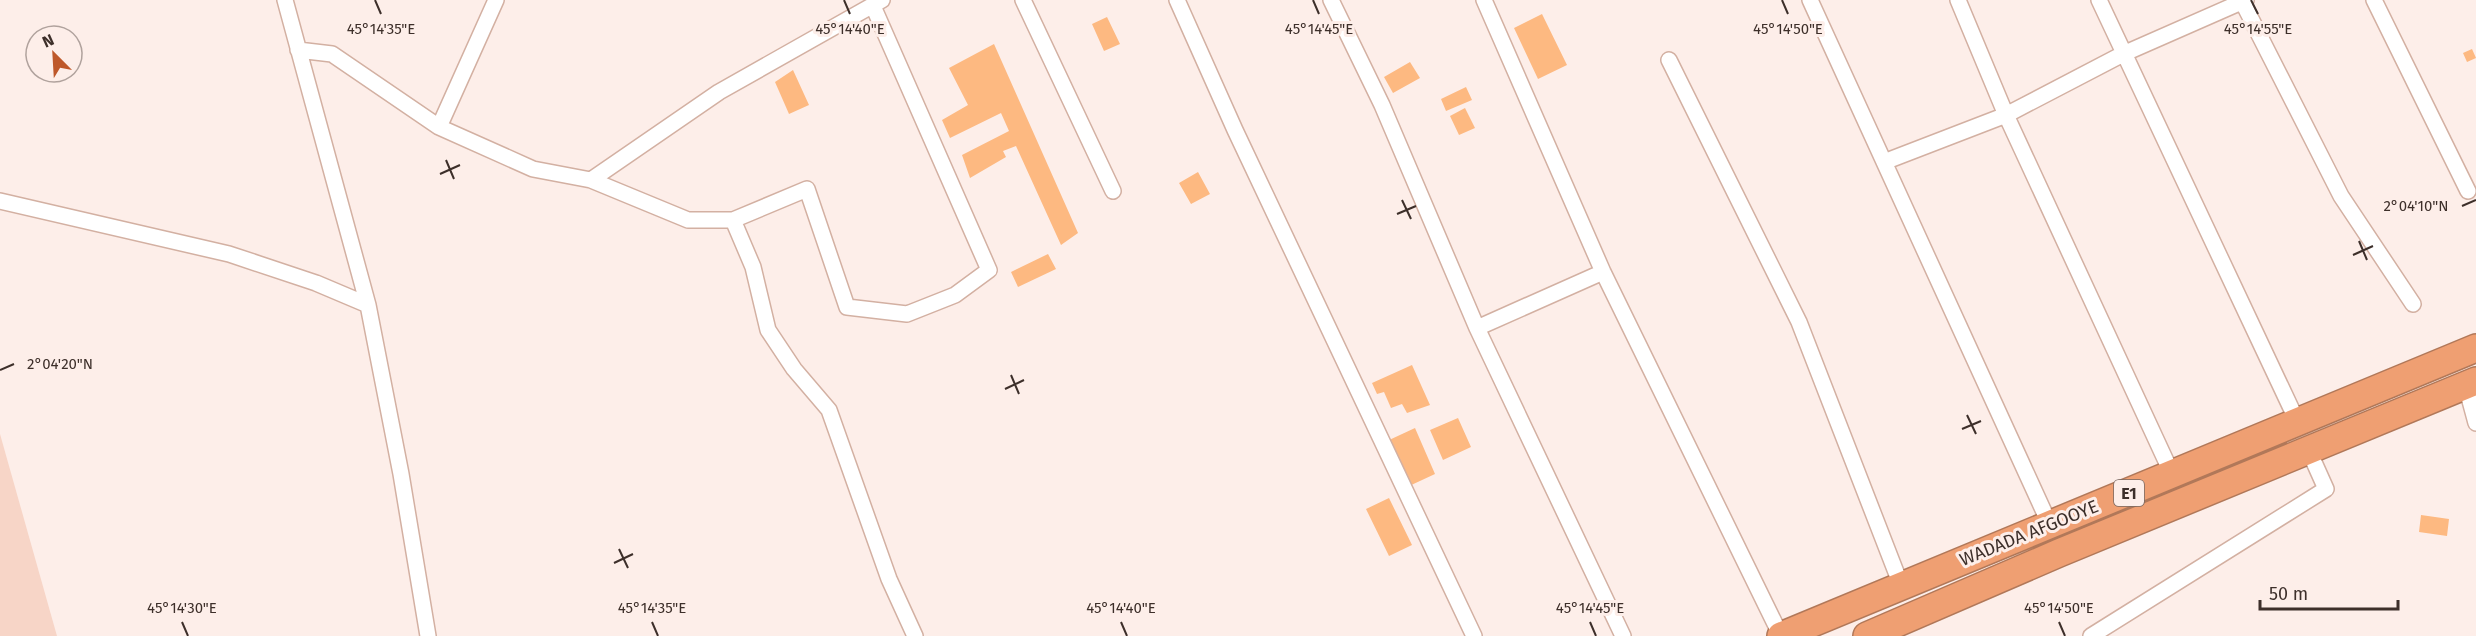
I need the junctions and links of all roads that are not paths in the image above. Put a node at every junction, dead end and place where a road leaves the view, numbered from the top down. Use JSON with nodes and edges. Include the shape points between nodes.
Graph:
{"nodes":[{"id":1,"x":285,"y":0,"type":"edge"},
{"id":2,"x":496,"y":0,"type":"edge"},
{"id":3,"x":1023,"y":0,"type":"edge"},
{"id":4,"x":1177,"y":0,"type":"edge"},
{"id":5,"x":1331,"y":0,"type":"edge"},
{"id":6,"x":1484,"y":0,"type":"edge"},
{"id":7,"x":1810,"y":0,"type":"edge"},
{"id":8,"x":1958,"y":0,"type":"edge"},
{"id":9,"x":2099,"y":0,"type":"edge"},
{"id":10,"x":2374,"y":0,"type":"edge"},
{"id":11,"x":2244,"y":1,"type":"edge"},
{"id":12,"x":878,"y":3,"type":"edge"},
{"id":13,"x":298,"y":50,"type":"junction"},
{"id":14,"x":2123,"y":54,"type":"junction"},
{"id":15,"x":1668,"y":60,"type":"dead end"},
{"id":16,"x":2006,"y":115,"type":"junction"},
{"id":17,"x":439,"y":127,"type":"junction"},
{"id":18,"x":1884,"y":162,"type":"junction"},
{"id":19,"x":591,"y":180,"type":"junction"},
{"id":20,"x":1113,"y":191,"type":"dead end"},
{"id":21,"x":2468,"y":191,"type":"dead end"},
{"id":22,"x":0,"y":201,"type":"edge"},
{"id":23,"x":733,"y":220,"type":"junction"},
{"id":24,"x":1603,"y":272,"type":"junction"},
{"id":25,"x":2414,"y":304,"type":"dead end"},
{"id":26,"x":368,"y":305,"type":"junction"},
{"id":27,"x":1477,"y":328,"type":"junction"},
{"id":28,"x":2476,"y":348,"type":"edge"},
{"id":29,"x":2471,"y":384,"type":"edge"},
{"id":30,"x":2298,"y":423,"type":"junction"},
{"id":31,"x":2476,"y":423,"type":"edge"},
{"id":32,"x":2309,"y":451,"type":"junction"},
{"id":33,"x":2172,"y":474,"type":"junction"},
{"id":34,"x":2050,"y":525,"type":"junction"},
{"id":35,"x":1901,"y":585,"type":"junction"},
{"id":36,"x":428,"y":636,"type":"edge"},
{"id":37,"x":915,"y":636,"type":"edge"},
{"id":38,"x":1474,"y":636,"type":"edge"},
{"id":39,"x":1623,"y":636,"type":"edge"},
{"id":40,"x":1781,"y":636,"type":"edge"},
{"id":41,"x":1867,"y":636,"type":"edge"},
{"id":42,"x":2091,"y":636,"type":"edge"}],
"edges":[{"from":1,"to":13,"type":"street"},
{"from":2,"to":17,"type":"street"},
{"from":3,"to":20,"type":"street"},
{"from":4,"to":38,"type":"street"},
{"from":5,"to":27,"type":"street","via":[[1382,105]]},
{"from":6,"to":24,"type":"street"},
{"from":7,"to":18,"type":"street"},
{"from":8,"to":16,"type":"street"},
{"from":9,"to":14,"type":"street"},
{"from":10,"to":21,"type":"street"},
{"from":11,"to":14,"type":"street"},
{"from":11,"to":25,"type":"street","via":[[2341,196]]},
{"from":12,"to":19,"type":"street","via":[[719,92]]},
{"from":12,"to":23,"type":"street","via":[[989,270],[955,295],[907,314],[847,307],[807,189]]},
{"from":13,"to":17,"type":"street","via":[[332,54]]},
{"from":13,"to":26,"type":"street"},
{"from":14,"to":16,"type":"street"},
{"from":14,"to":30,"type":"street"},
{"from":15,"to":35,"type":"street","via":[[1799,322]]},
{"from":16,"to":18,"type":"street"},
{"from":16,"to":33,"type":"street"},
{"from":17,"to":19,"type":"street","via":[[533,169]]},
{"from":18,"to":34,"type":"street"},
{"from":19,"to":23,"type":"street","via":[[688,220]]},
{"from":22,"to":26,"type":"street","via":[[229,254]]},
{"from":23,"to":37,"type":"street","via":[[753,267],[768,330],[829,410],[889,579]]},
{"from":24,"to":27,"type":"street"},
{"from":24,"to":40,"type":"street"},
{"from":26,"to":36,"type":"street"},
{"from":27,"to":39,"type":"street"},
{"from":28,"to":30,"type":"highway","name":"WADADA AFGOOYE","number":"E1"},
{"from":29,"to":31,"type":"street"},
{"from":29,"to":32,"type":"highway","name":"WADADA AFGOOYE","number":"E1"},
{"from":30,"to":33,"type":"highway","name":"WADADA AFGOOYE","number":"E1"},
{"from":32,"to":41,"type":"highway","name":"WADADA AFGOOYE","number":"E1"},
{"from":32,"to":42,"type":"street","via":[[2326,489]]},
{"from":33,"to":34,"type":"highway","name":"WADADA AFGOOYE","number":"E1"},
{"from":34,"to":35,"type":"highway","name":"WADADA AFGOOYE","number":"E1"},
{"from":35,"to":40,"type":"highway","name":"WADADA AFGOOYE","number":"E1"}]}
